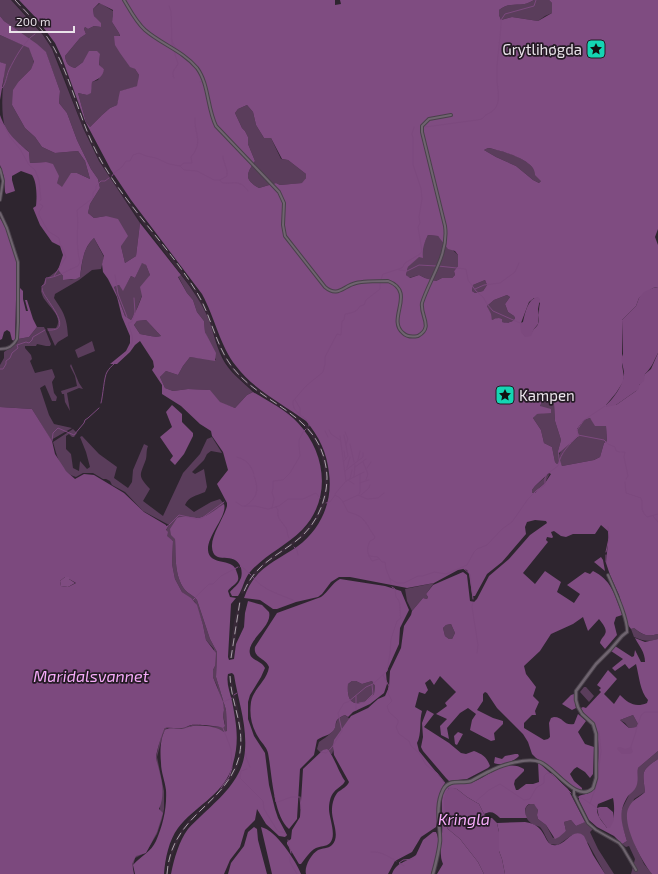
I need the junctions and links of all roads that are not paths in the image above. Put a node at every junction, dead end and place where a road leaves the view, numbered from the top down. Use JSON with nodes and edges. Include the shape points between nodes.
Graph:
{"nodes":[{"id":1,"x":124,"y":0,"type":"edge"},
{"id":2,"x":451,"y":115,"type":"dead end"},
{"id":3,"x":0,"y":169,"type":"edge"},
{"id":4,"x":0,"y":200,"type":"edge"},
{"id":5,"x":0,"y":213,"type":"edge"},
{"id":6,"x":0,"y":349,"type":"edge"},
{"id":7,"x":608,"y":575,"type":"dead end"},
{"id":8,"x":627,"y":632,"type":"joint"},
{"id":9,"x":574,"y":790,"type":"junction"},
{"id":10,"x":636,"y":870,"type":"dead end"},
{"id":11,"x":433,"y":874,"type":"edge"}],
"edges":[{"from":1,"to":2,"type":"street","via":[[145,29],[198,69],[203,78],[216,126],[279,192],[284,203],[285,236],[325,287],[337,292],[358,283],[392,283],[398,287],[401,296],[398,325],[404,334],[411,336],[421,334],[426,326],[422,303],[446,237],[422,126],[429,119]]},
{"from":3,"to":4,"type":"street","via":[[3,181]]},
{"from":5,"to":6,"type":"street","via":[[18,259],[18,278],[17,339],[9,348]]},
{"from":7,"to":8,"type":"street","via":[[628,626]]},
{"from":8,"to":9,"type":"street","via":[[596,664],[576,690],[578,708],[593,724],[596,732],[596,777],[590,790]]},
{"from":9,"to":10,"type":"street","via":[[589,824],[618,843]]},
{"from":9,"to":11,"type":"street","via":[[545,765],[532,760],[496,768],[469,781],[449,784],[443,791],[439,803],[439,845]]}]}
